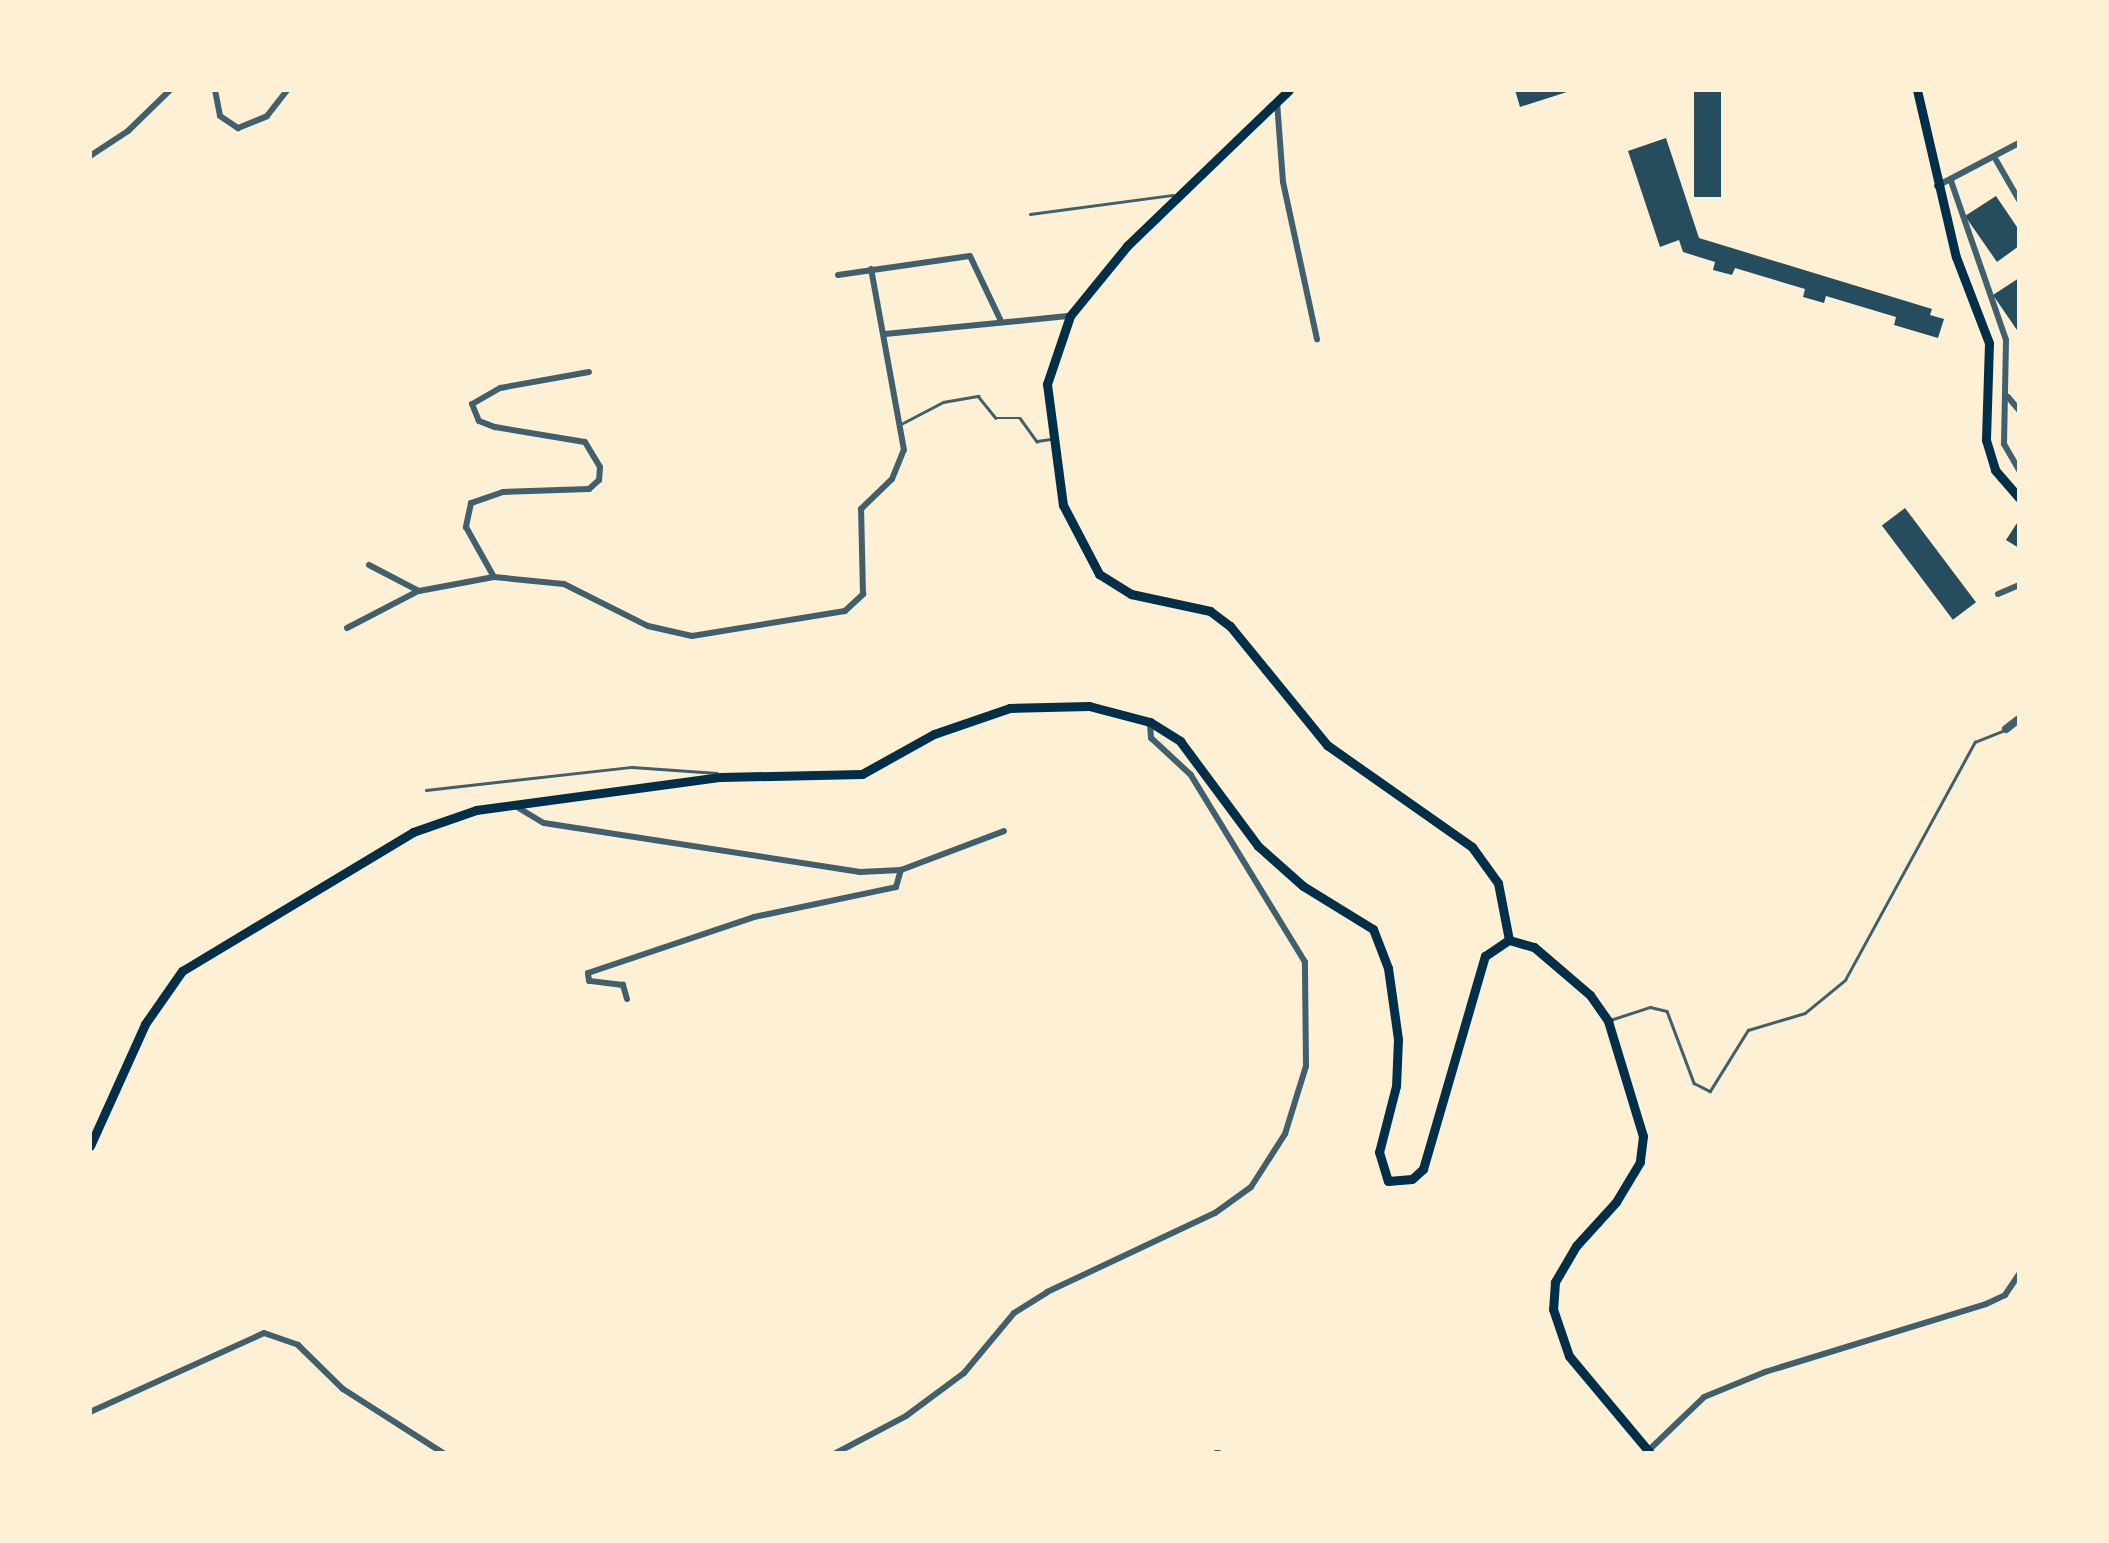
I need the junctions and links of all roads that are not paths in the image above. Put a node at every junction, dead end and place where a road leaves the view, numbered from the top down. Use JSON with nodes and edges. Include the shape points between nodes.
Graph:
{"nodes":[{"id":1,"x":170,"y":90,"type":"edge"},
{"id":2,"x":215,"y":90,"type":"edge"},
{"id":3,"x":287,"y":90,"type":"edge"},
{"id":4,"x":1289,"y":90,"type":"edge"},
{"id":5,"x":1917,"y":90,"type":"edge"},
{"id":6,"x":1276,"y":100,"type":"junction"},
{"id":7,"x":2019,"y":143,"type":"edge"},
{"id":8,"x":90,"y":156,"type":"edge"},
{"id":9,"x":1996,"y":160,"type":"junction"},
{"id":10,"x":1951,"y":180,"type":"junction"},
{"id":11,"x":1936,"y":186,"type":"junction"},
{"id":12,"x":1955,"y":192,"type":"junction"},
{"id":13,"x":1179,"y":196,"type":"junction"},
{"id":14,"x":1939,"y":198,"type":"junction"},
{"id":15,"x":2019,"y":200,"type":"edge"},
{"id":16,"x":1030,"y":214,"type":"dead end"},
{"id":17,"x":870,"y":269,"type":"junction"},
{"id":18,"x":838,"y":276,"type":"dead end"},
{"id":19,"x":1070,"y":316,"type":"junction"},
{"id":20,"x":1000,"y":318,"type":"junction"},
{"id":21,"x":885,"y":334,"type":"junction"},
{"id":22,"x":1317,"y":339,"type":"dead end"},
{"id":23,"x":589,"y":372,"type":"dead end"},
{"id":24,"x":2007,"y":396,"type":"junction"},
{"id":25,"x":2019,"y":410,"type":"edge"},
{"id":26,"x":900,"y":424,"type":"junction"},
{"id":27,"x":1052,"y":439,"type":"junction"},
{"id":28,"x":2019,"y":470,"type":"edge"},
{"id":29,"x":2019,"y":498,"type":"edge"},
{"id":30,"x":370,"y":566,"type":"dead end"},
{"id":31,"x":494,"y":577,"type":"junction"},
{"id":32,"x":2019,"y":585,"type":"edge"},
{"id":33,"x":419,"y":591,"type":"junction"},
{"id":34,"x":1998,"y":594,"type":"dead end"},
{"id":35,"x":346,"y":628,"type":"dead end"},
{"id":36,"x":2019,"y":719,"type":"edge"},
{"id":37,"x":1150,"y":722,"type":"junction"},
{"id":38,"x":2006,"y":729,"type":"joint"},
{"id":39,"x":721,"y":777,"type":"junction"},
{"id":40,"x":426,"y":790,"type":"dead end"},
{"id":41,"x":517,"y":806,"type":"junction"},
{"id":42,"x":1004,"y":831,"type":"dead end"},
{"id":43,"x":900,"y":870,"type":"junction"},
{"id":44,"x":1510,"y":940,"type":"junction"},
{"id":45,"x":627,"y":999,"type":"dead end"},
{"id":46,"x":1608,"y":1021,"type":"junction"},
{"id":47,"x":90,"y":1146,"type":"edge"},
{"id":48,"x":2019,"y":1274,"type":"edge"},
{"id":49,"x":90,"y":1412,"type":"edge"},
{"id":50,"x":1650,"y":1451,"type":"edge"},
{"id":51,"x":443,"y":1453,"type":"edge"},
{"id":52,"x":836,"y":1453,"type":"edge"}],
"edges":[{"from":1,"to":8,"type":"street"},
{"from":2,"to":3,"type":"street","via":[[220,116],[238,128],[267,116]]},
{"from":4,"to":6,"type":"main road"},
{"from":5,"to":11,"type":"main road"},
{"from":6,"to":13,"type":"main road"},
{"from":6,"to":22,"type":"street","via":[[1283,182]]},
{"from":7,"to":9,"type":"street"},
{"from":9,"to":10,"type":"street"},
{"from":9,"to":15,"type":"street"},
{"from":10,"to":11,"type":"street"},
{"from":10,"to":12,"type":"street"},
{"from":11,"to":14,"type":"main road"},
{"from":12,"to":14,"type":"street"},
{"from":12,"to":24,"type":"street","via":[[2006,340]]},
{"from":13,"to":16,"type":"lane"},
{"from":13,"to":19,"type":"main road"},
{"from":14,"to":29,"type":"main road","via":[[1989,342],[1986,440],[1995,470]]},
{"from":17,"to":18,"type":"street"},
{"from":17,"to":20,"type":"street","via":[[970,256]]},
{"from":17,"to":21,"type":"street"},
{"from":19,"to":20,"type":"street"},
{"from":19,"to":27,"type":"main road","via":[[1047,384]]},
{"from":20,"to":21,"type":"street"},
{"from":21,"to":26,"type":"street"},
{"from":23,"to":31,"type":"street","via":[[500,388],[472,404],[478,421],[495,427],[585,442],[600,467],[600,480],[590,488],[503,492],[471,503],[466,527]]},
{"from":24,"to":25,"type":"street"},
{"from":24,"to":28,"type":"street","via":[[2004,444]]},
{"from":26,"to":27,"type":"lane","via":[[943,402],[978,396],[996,418],[1020,418],[1038,441]]},
{"from":26,"to":31,"type":"street","via":[[899,468],[857,521],[865,584],[846,611],[692,636],[648,626],[564,584]]},
{"from":27,"to":44,"type":"main road","via":[[1063,505],[1088,559],[1130,594],[1210,611],[1230,626],[1326,745],[1455,832],[1487,863]]},
{"from":30,"to":33,"type":"street"},
{"from":31,"to":33,"type":"street"},
{"from":32,"to":34,"type":"street"},
{"from":33,"to":35,"type":"street"},
{"from":36,"to":38,"type":"street"},
{"from":37,"to":39,"type":"main road","via":[[1089,706],[1010,708],[934,734],[862,774]]},
{"from":37,"to":44,"type":"main road","via":[[1180,741],[1258,846],[1302,886],[1373,929],[1388,968],[1398,1038],[1396,1086],[1380,1152],[1388,1182],[1412,1179],[1423,1168],[1486,956]]},
{"from":37,"to":52,"type":"street","via":[[1152,738],[1191,775],[1305,962],[1306,1066],[1284,1134],[1251,1187],[1180,1234],[1014,1313],[964,1373],[906,1416]]},
{"from":38,"to":46,"type":"lane","via":[[1975,742],[1845,980],[1805,1013],[1748,1030],[1710,1091],[1694,1084],[1667,1010],[1650,1007]]},
{"from":39,"to":40,"type":"lane","via":[[711,768],[632,766]]},
{"from":39,"to":41,"type":"main road"},
{"from":41,"to":43,"type":"street","via":[[544,823],[860,872]]},
{"from":41,"to":47,"type":"main road","via":[[476,810],[413,832],[203,954],[165,990]]},
{"from":42,"to":43,"type":"street"},
{"from":43,"to":45,"type":"street","via":[[896,887],[754,917],[588,973],[589,981],[623,985]]},
{"from":44,"to":46,"type":"main road","via":[[1534,947],[1590,995]]},
{"from":46,"to":50,"type":"main road","via":[[1643,1136],[1640,1162],[1616,1202],[1576,1246],[1555,1282],[1553,1309],[1569,1356]]},
{"from":48,"to":50,"type":"street","via":[[2005,1295],[1986,1304],[1764,1372],[1704,1398]]},
{"from":49,"to":51,"type":"street","via":[[264,1334],[298,1344],[343,1389]]}]}
